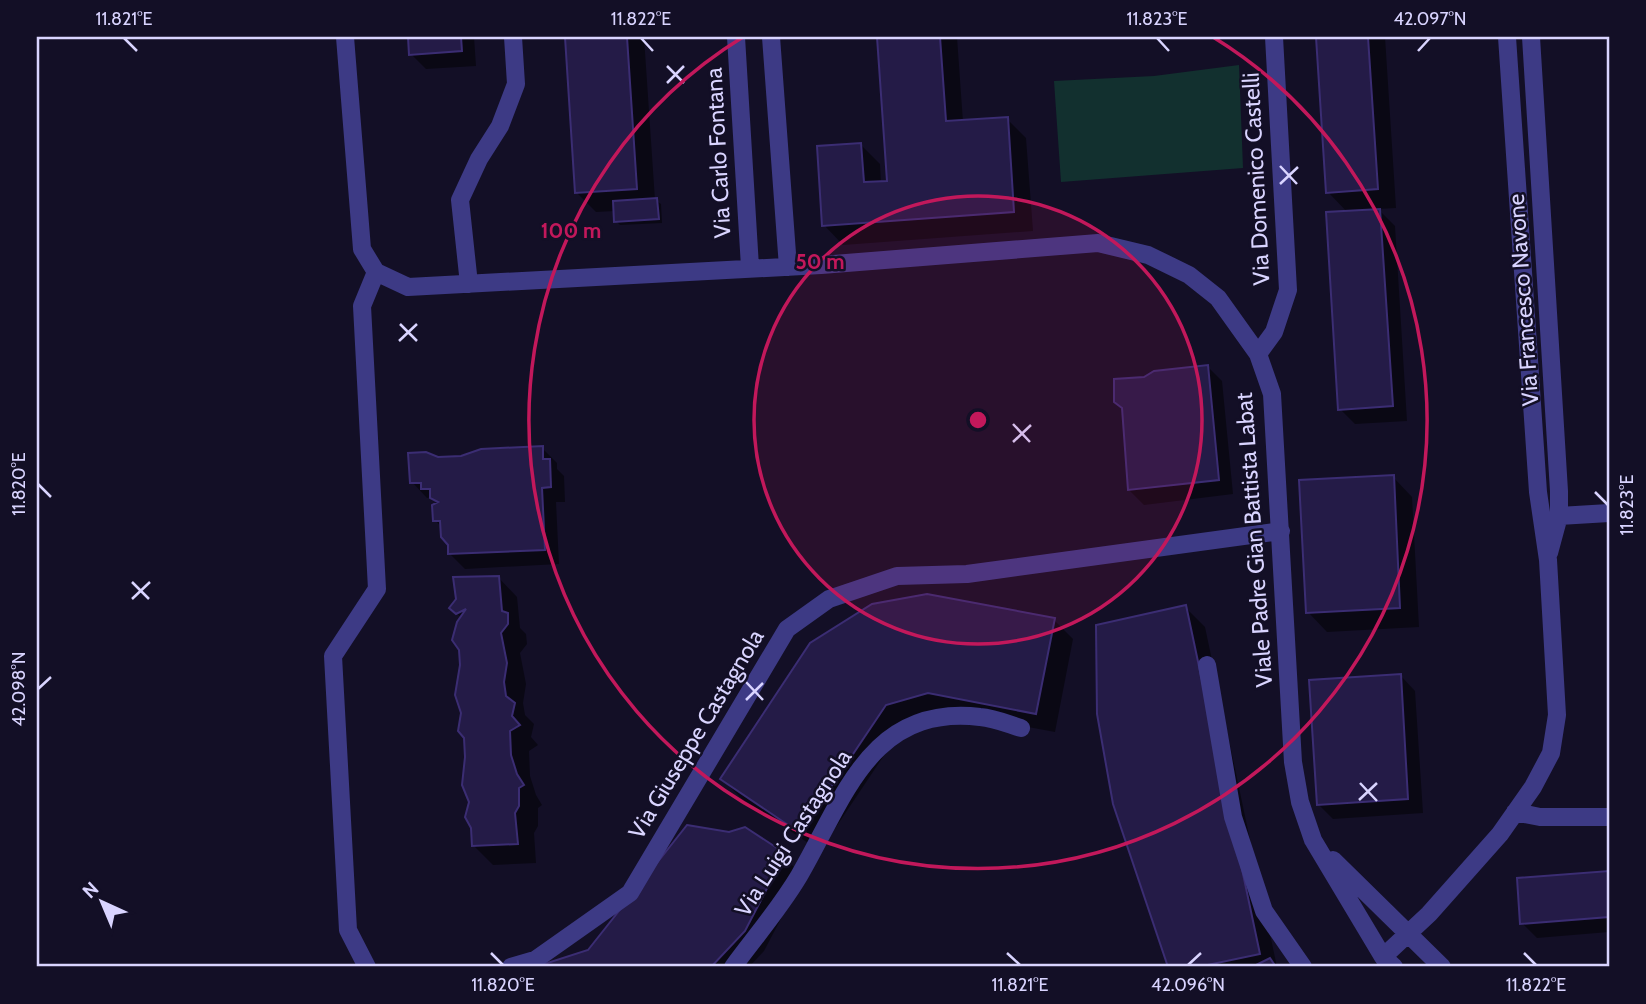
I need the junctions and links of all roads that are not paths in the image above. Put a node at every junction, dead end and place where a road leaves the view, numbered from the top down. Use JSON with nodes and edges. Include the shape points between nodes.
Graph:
{"nodes":[{"id":1,"x":345,"y":37,"type":"edge"},
{"id":2,"x":513,"y":37,"type":"edge"},
{"id":3,"x":736,"y":37,"type":"edge"},
{"id":4,"x":771,"y":37,"type":"edge"},
{"id":5,"x":1274,"y":37,"type":"edge"},
{"id":6,"x":1507,"y":37,"type":"edge"},
{"id":7,"x":1531,"y":37,"type":"edge"},
{"id":8,"x":750,"y":267,"type":"junction"},
{"id":9,"x":788,"y":267,"type":"junction"},
{"id":10,"x":376,"y":272,"type":"junction"},
{"id":11,"x":469,"y":284,"type":"junction"},
{"id":12,"x":1258,"y":354,"type":"junction"},
{"id":13,"x":1609,"y":513,"type":"edge"},
{"id":14,"x":1559,"y":516,"type":"junction"},
{"id":15,"x":1281,"y":531,"type":"junction"},
{"id":16,"x":1548,"y":559,"type":"junction"},
{"id":17,"x":1207,"y":665,"type":"dead end"},
{"id":18,"x":1021,"y":728,"type":"dead end"},
{"id":19,"x":1515,"y":812,"type":"junction"},
{"id":20,"x":1609,"y":817,"type":"edge"},
{"id":21,"x":1313,"y":840,"type":"junction"},
{"id":22,"x":1407,"y":936,"type":"junction"},
{"id":23,"x":1389,"y":962,"type":"edge"},
{"id":24,"x":367,"y":967,"type":"edge"},
{"id":25,"x":511,"y":967,"type":"edge"},
{"id":26,"x":733,"y":967,"type":"edge"},
{"id":27,"x":1303,"y":967,"type":"edge"},
{"id":28,"x":1442,"y":967,"type":"edge"}],
"edges":[{"from":1,"to":10,"type":"street","via":[[358,222],[362,249]]},
{"from":2,"to":11,"type":"street","via":[[516,84],[500,126],[460,201]]},
{"from":3,"to":8,"type":"street","name":"Via Carlo Fontana"},
{"from":4,"to":9,"type":"street"},
{"from":5,"to":12,"type":"street","name":"Via Domenico Castelli","via":[[1288,290],[1274,332]]},
{"from":6,"to":16,"type":"street","name":"Via Francesco Navone","via":[[1538,492]]},
{"from":7,"to":14,"type":"street","name":"Via Francesco Navone"},
{"from":8,"to":9,"type":"street","name":"Viale Padre Gian Battista Labat"},
{"from":8,"to":11,"type":"street","name":"Viale Padre Gian Battista Labat"},
{"from":9,"to":12,"type":"street","name":"Viale Padre Gian Battista Labat","via":[[1098,243],[1148,255],[1189,275],[1218,298]]},
{"from":10,"to":11,"type":"street","name":"Viale Padre Gian Battista Labat","via":[[408,287]]},
{"from":10,"to":24,"type":"street","via":[[362,306],[377,589],[333,656],[348,930]]},
{"from":12,"to":15,"type":"street","name":"Viale Padre Gian Battista Labat","via":[[1272,394]]},
{"from":13,"to":14,"type":"street"},
{"from":14,"to":16,"type":"street","name":"Via Francesco Navone"},
{"from":15,"to":21,"type":"street","name":"Viale Padre Gian Battista Labat","via":[[1293,762]]},
{"from":15,"to":25,"type":"street","name":"Via Giuseppe Castagnola","via":[[968,574],[897,576],[829,598],[788,629],[630,893],[535,960]]},
{"from":16,"to":19,"type":"street","name":"Via Francesco Navone","via":[[1556,715],[1551,753]]},
{"from":17,"to":27,"type":"street","via":[[1233,817],[1264,911]]},
{"from":18,"to":26,"type":"street","name":"Via Luigi Castagnola","via":[[982,717],[938,717],[895,733],[854,777],[798,879]]},
{"from":19,"to":20,"type":"street","via":[[1541,817]]},
{"from":19,"to":22,"type":"street","name":"Via Francesco Navone"},
{"from":21,"to":22,"type":"street","name":"Viale Padre Gian Battista Labat"},
{"from":21,"to":23,"type":"street","name":"Viale Padre Gian Battista Labat"},
{"from":22,"to":23,"type":"street","name":"Via Francesco Navone"},
{"from":22,"to":28,"type":"street","name":"Viale Padre Gian Battista Labat"}]}
